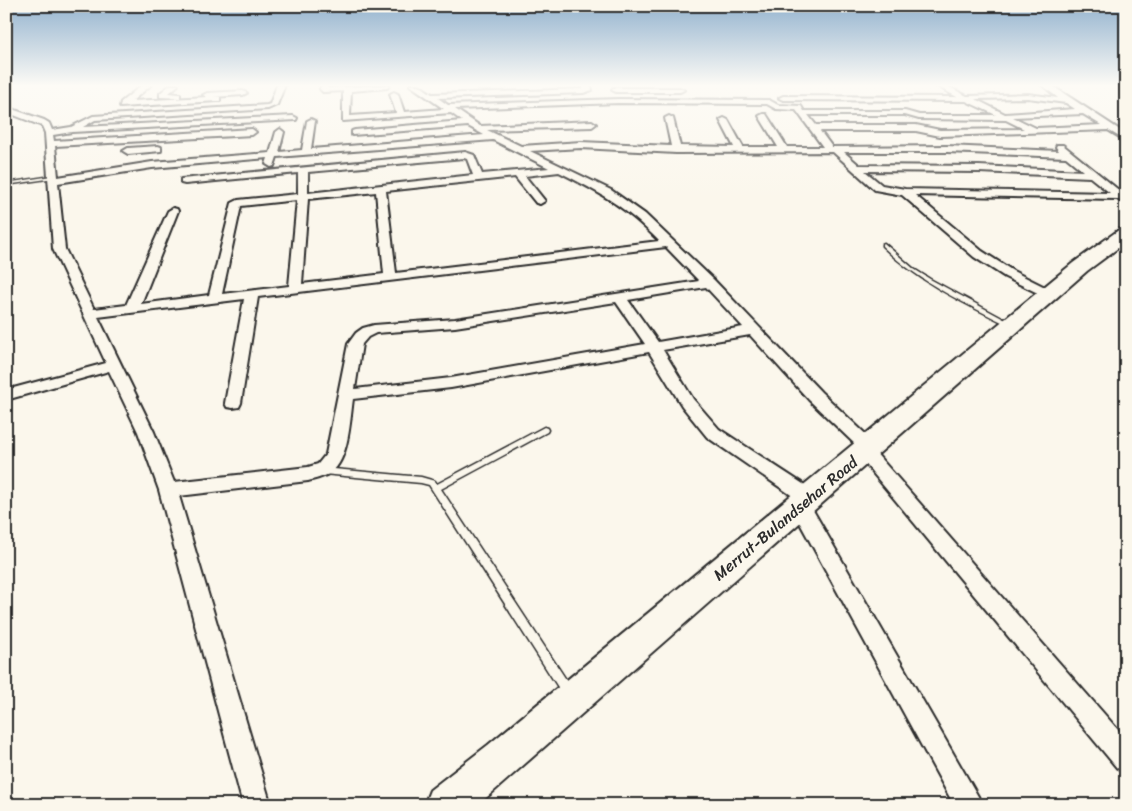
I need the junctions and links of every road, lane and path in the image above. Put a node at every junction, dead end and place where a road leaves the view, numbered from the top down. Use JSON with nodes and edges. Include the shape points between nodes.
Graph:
{"nodes":[{"id":1,"x":42,"y":123,"type":"edge"},
{"id":2,"x":83,"y":123,"type":"edge"},
{"id":3,"x":229,"y":123,"type":"edge"},
{"id":4,"x":311,"y":123,"type":"edge"},
{"id":5,"x":356,"y":123,"type":"edge"},
{"id":6,"x":468,"y":123,"type":"edge"},
{"id":7,"x":670,"y":123,"type":"edge"},
{"id":8,"x":726,"y":123,"type":"edge"},
{"id":9,"x":768,"y":123,"type":"edge"},
{"id":10,"x":809,"y":123,"type":"edge"},
{"id":11,"x":1020,"y":123,"type":"edge"},
{"id":12,"x":1110,"y":123,"type":"edge"},
{"id":13,"x":592,"y":124,"type":"dead end"},
{"id":14,"x":1115,"y":125,"type":"junction"},
{"id":15,"x":473,"y":126,"type":"junction"},
{"id":16,"x":813,"y":128,"type":"junction"},
{"id":17,"x":252,"y":132,"type":"dead end"},
{"id":18,"x":280,"y":132,"type":"dead end"},
{"id":19,"x":1037,"y":132,"type":"junction"},
{"id":20,"x":355,"y":133,"type":"junction"},
{"id":21,"x":54,"y":136,"type":"junction"},
{"id":22,"x":493,"y":137,"type":"junction"},
{"id":23,"x":1126,"y":138,"type":"edge"},
{"id":24,"x":196,"y":145,"type":"dead end"},
{"id":25,"x":167,"y":148,"type":"dead end"},
{"id":26,"x":354,"y":148,"type":"junction"},
{"id":27,"x":520,"y":149,"type":"junction"},
{"id":28,"x":933,"y":149,"type":"junction"},
{"id":29,"x":676,"y":150,"type":"junction"},
{"id":30,"x":784,"y":150,"type":"junction"},
{"id":31,"x":833,"y":150,"type":"junction"},
{"id":32,"x":128,"y":151,"type":"dead end"},
{"id":33,"x":228,"y":151,"type":"junction"},
{"id":34,"x":741,"y":151,"type":"junction"},
{"id":35,"x":306,"y":152,"type":"junction"},
{"id":36,"x":1069,"y":154,"type":"junction"},
{"id":37,"x":273,"y":155,"type":"junction"},
{"id":38,"x":856,"y":168,"type":"junction"},
{"id":39,"x":563,"y":169,"type":"junction"},
{"id":40,"x":960,"y":169,"type":"junction"},
{"id":41,"x":303,"y":170,"type":"junction"},
{"id":42,"x":269,"y":173,"type":"junction"},
{"id":43,"x":518,"y":174,"type":"junction"},
{"id":44,"x":1094,"y":174,"type":"junction"},
{"id":45,"x":52,"y":179,"type":"junction"},
{"id":46,"x":479,"y":179,"type":"junction"},
{"id":47,"x":185,"y":181,"type":"dead end"},
{"id":48,"x":6,"y":184,"type":"edge"},
{"id":49,"x":380,"y":188,"type":"junction"},
{"id":50,"x":906,"y":192,"type":"junction"},
{"id":51,"x":303,"y":196,"type":"junction"},
{"id":52,"x":1123,"y":199,"type":"edge"},
{"id":53,"x":540,"y":201,"type":"dead end"},
{"id":54,"x":173,"y":211,"type":"dead end"},
{"id":55,"x":1126,"y":233,"type":"edge"},
{"id":56,"x":669,"y":243,"type":"junction"},
{"id":57,"x":884,"y":245,"type":"dead end"},
{"id":58,"x":390,"y":276,"type":"junction"},
{"id":59,"x":709,"y":283,"type":"junction"},
{"id":60,"x":295,"y":287,"type":"junction"},
{"id":61,"x":252,"y":293,"type":"junction"},
{"id":62,"x":1048,"y":294,"type":"junction"},
{"id":63,"x":215,"y":297,"type":"junction"},
{"id":64,"x":619,"y":297,"type":"junction"},
{"id":65,"x":132,"y":308,"type":"junction"},
{"id":66,"x":89,"y":314,"type":"junction"},
{"id":67,"x":1012,"y":325,"type":"junction"},
{"id":68,"x":752,"y":330,"type":"junction"},
{"id":69,"x":655,"y":348,"type":"junction"},
{"id":70,"x":114,"y":365,"type":"junction"},
{"id":71,"x":6,"y":395,"type":"edge"},
{"id":72,"x":346,"y":395,"type":"junction"},
{"id":73,"x":233,"y":403,"type":"dead end"},
{"id":74,"x":544,"y":430,"type":"dead end"},
{"id":75,"x":867,"y":449,"type":"junction"},
{"id":76,"x":322,"y":471,"type":"junction"},
{"id":77,"x":436,"y":488,"type":"junction"},
{"id":78,"x":168,"y":490,"type":"junction"},
{"id":79,"x":805,"y":501,"type":"junction"},
{"id":80,"x":573,"y":699,"type":"junction"},
{"id":81,"x":1126,"y":759,"type":"edge"},
{"id":82,"x":257,"y":805,"type":"edge"},
{"id":83,"x":445,"y":805,"type":"edge"},
{"id":84,"x":969,"y":805,"type":"edge"}],
"edges":[{"from":1,"to":21,"type":"street"},
{"from":2,"to":21,"type":"street"},
{"from":3,"to":21,"type":"street"},
{"from":4,"to":35,"type":"street"},
{"from":5,"to":20,"type":"street"},
{"from":6,"to":15,"type":"street"},
{"from":7,"to":29,"type":"street"},
{"from":8,"to":34,"type":"street"},
{"from":9,"to":30,"type":"street"},
{"from":10,"to":16,"type":"street"},
{"from":11,"to":19,"type":"street"},
{"from":12,"to":14,"type":"street"},
{"from":13,"to":15,"type":"street"},
{"from":14,"to":19,"type":"street"},
{"from":14,"to":23,"type":"street"},
{"from":15,"to":20,"type":"street"},
{"from":15,"to":22,"type":"street"},
{"from":16,"to":19,"type":"street","via":[[916,128],[940,133]]},
{"from":16,"to":31,"type":"street"},
{"from":17,"to":21,"type":"street"},
{"from":18,"to":37,"type":"street"},
{"from":19,"to":36,"type":"street"},
{"from":20,"to":26,"type":"street"},
{"from":21,"to":45,"type":"street"},
{"from":22,"to":26,"type":"street"},
{"from":22,"to":27,"type":"street"},
{"from":24,"to":33,"type":"street"},
{"from":25,"to":32,"type":"street"},
{"from":26,"to":35,"type":"street"},
{"from":27,"to":29,"type":"street","via":[[581,146]]},
{"from":27,"to":39,"type":"street"},
{"from":28,"to":31,"type":"street"},
{"from":28,"to":36,"type":"street"},
{"from":28,"to":40,"type":"street"},
{"from":29,"to":34,"type":"street"},
{"from":30,"to":31,"type":"street"},
{"from":30,"to":34,"type":"street"},
{"from":31,"to":38,"type":"street"},
{"from":33,"to":37,"type":"street"},
{"from":33,"to":45,"type":"street"},
{"from":35,"to":37,"type":"street"},
{"from":36,"to":44,"type":"street"},
{"from":37,"to":42,"type":"street"},
{"from":38,"to":40,"type":"street"},
{"from":38,"to":50,"type":"street","via":[[879,188]]},
{"from":39,"to":43,"type":"street"},
{"from":39,"to":56,"type":"street","via":[[623,203]]},
{"from":40,"to":44,"type":"street"},
{"from":41,"to":42,"type":"street"},
{"from":41,"to":46,"type":"street","via":[[465,155],[471,157]]},
{"from":41,"to":51,"type":"street"},
{"from":42,"to":47,"type":"street"},
{"from":43,"to":46,"type":"street"},
{"from":43,"to":53,"type":"street"},
{"from":44,"to":52,"type":"street"},
{"from":45,"to":48,"type":"lane"},
{"from":45,"to":66,"type":"street","via":[[59,249]]},
{"from":46,"to":49,"type":"street"},
{"from":49,"to":51,"type":"street"},
{"from":49,"to":58,"type":"street"},
{"from":50,"to":52,"type":"street"},
{"from":50,"to":62,"type":"street","via":[[978,254]]},
{"from":51,"to":60,"type":"street"},
{"from":51,"to":63,"type":"street","via":[[242,201],[236,205]]},
{"from":54,"to":65,"type":"street"},
{"from":55,"to":62,"type":"main road","name":"Merrut-Bulandsehar Road"},
{"from":56,"to":58,"type":"street"},
{"from":56,"to":59,"type":"street"},
{"from":57,"to":67,"type":"lane","via":[[900,262],[928,282]]},
{"from":58,"to":60,"type":"street"},
{"from":59,"to":64,"type":"street"},
{"from":59,"to":68,"type":"street"},
{"from":60,"to":61,"type":"street"},
{"from":61,"to":63,"type":"street"},
{"from":61,"to":73,"type":"street"},
{"from":62,"to":67,"type":"main road","name":"Merrut-Bulandsehar Road"},
{"from":63,"to":65,"type":"street"},
{"from":64,"to":69,"type":"street"},
{"from":64,"to":72,"type":"street","via":[[462,322],[364,332],[355,344]]},
{"from":65,"to":66,"type":"street"},
{"from":66,"to":70,"type":"street"},
{"from":67,"to":75,"type":"main road","name":"Merrut-Bulandsehar Road"},
{"from":68,"to":69,"type":"street"},
{"from":68,"to":75,"type":"street"},
{"from":69,"to":72,"type":"street","via":[[444,384]]},
{"from":69,"to":79,"type":"street","via":[[701,421]]},
{"from":70,"to":71,"type":"street"},
{"from":70,"to":78,"type":"street","via":[[146,432]]},
{"from":72,"to":76,"type":"street","via":[[335,454],[331,464]]},
{"from":74,"to":77,"type":"lane"},
{"from":75,"to":79,"type":"main road","name":"Merrut-Bulandsehar Road"},
{"from":75,"to":81,"type":"street"},
{"from":76,"to":77,"type":"lane","via":[[428,481]]},
{"from":76,"to":78,"type":"street"},
{"from":77,"to":80,"type":"lane"},
{"from":78,"to":82,"type":"street"},
{"from":79,"to":80,"type":"main road","name":"Merrut-Bulandsehar Road"},
{"from":79,"to":84,"type":"street"},
{"from":80,"to":83,"type":"main road","name":"Merrut-Bulandsehar Road"}]}
